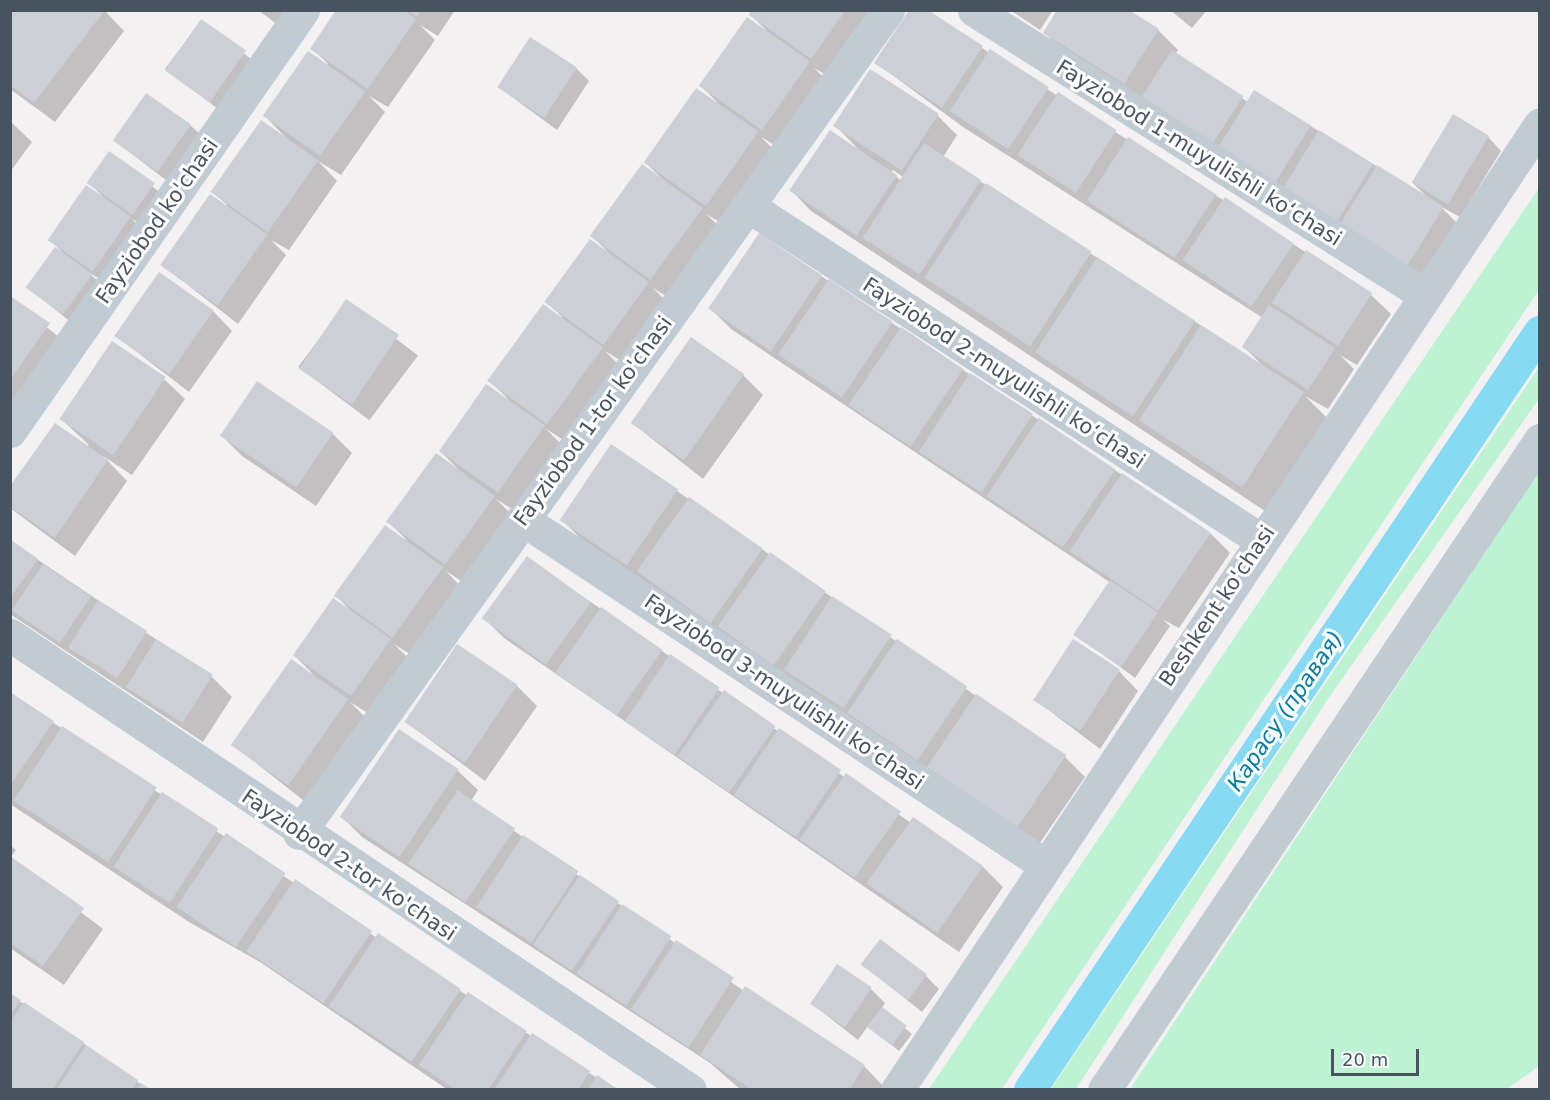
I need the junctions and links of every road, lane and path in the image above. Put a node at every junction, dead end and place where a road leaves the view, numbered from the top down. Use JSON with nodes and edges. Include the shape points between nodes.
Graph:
{"nodes":[{"id":1,"x":303,"y":10,"type":"edge"},
{"id":2,"x":888,"y":10,"type":"edge"},
{"id":3,"x":974,"y":10,"type":"edge"},
{"id":4,"x":1539,"y":124,"type":"edge"},
{"id":5,"x":748,"y":206,"type":"junction"},
{"id":6,"x":1425,"y":295,"type":"junction"},
{"id":7,"x":10,"y":431,"type":"edge"},
{"id":8,"x":1539,"y":440,"type":"edge"},
{"id":9,"x":522,"y":519,"type":"junction"},
{"id":10,"x":1260,"y":540,"type":"junction"},
{"id":11,"x":10,"y":635,"type":"edge"},
{"id":12,"x":299,"y":833,"type":"junction"},
{"id":13,"x":1045,"y":865,"type":"junction"},
{"id":14,"x":690,"y":1089,"type":"edge"},
{"id":15,"x":897,"y":1089,"type":"edge"},
{"id":16,"x":1104,"y":1089,"type":"edge"}],
"edges":[{"from":1,"to":7,"type":"street","name":"Fayziobod ko'chasi"},
{"from":2,"to":5,"type":"street","name":"Fayziobod 1-tor ko'chasi"},
{"from":3,"to":6,"type":"street","name":"Fayziobod 1-muyulishli koʻchasi"},
{"from":4,"to":6,"type":"street","name":"Beshkent ko'chasi"},
{"from":5,"to":9,"type":"street","name":"Fayziobod 1-tor ko'chasi"},
{"from":5,"to":10,"type":"street","name":"Fayziobod 2-muyulishli koʻchasi"},
{"from":6,"to":10,"type":"street","name":"Beshkent ko'chasi"},
{"from":8,"to":16,"type":"street"},
{"from":9,"to":12,"type":"street","name":"Fayziobod 1-tor ko'chasi"},
{"from":9,"to":13,"type":"street","name":"Fayziobod 3-muyulishli koʻchasi"},
{"from":10,"to":13,"type":"street","name":"Beshkent ko'chasi"},
{"from":11,"to":12,"type":"street","name":"Fayziobod 2-tor ko'chasi"},
{"from":12,"to":14,"type":"street","name":"Fayziobod 2-tor ko'chasi"},
{"from":13,"to":15,"type":"street","name":"Beshkent ko'chasi"}]}
